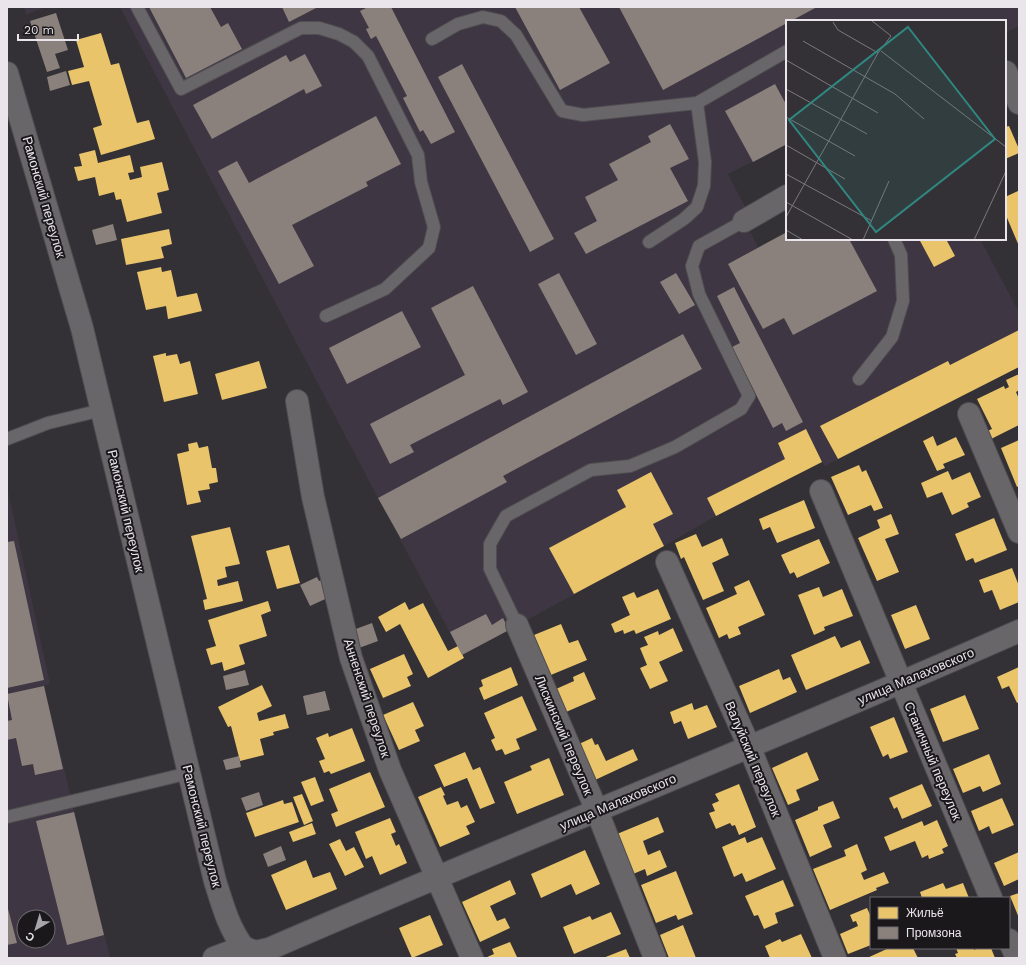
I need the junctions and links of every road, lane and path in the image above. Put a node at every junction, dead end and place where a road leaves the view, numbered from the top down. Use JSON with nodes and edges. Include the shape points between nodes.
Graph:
{"nodes":[{"id":1,"x":137,"y":7,"type":"edge"},
{"id":2,"x":432,"y":39,"type":"dead end"},
{"id":3,"x":786,"y":52,"type":"edge"},
{"id":4,"x":1010,"y":71,"type":"edge"},
{"id":5,"x":7,"y":73,"type":"edge"},
{"id":6,"x":697,"y":102,"type":"junction"},
{"id":7,"x":1019,"y":103,"type":"edge"},
{"id":8,"x":786,"y":197,"type":"edge"},
{"id":9,"x":744,"y":221,"type":"joint"},
{"id":10,"x":894,"y":240,"type":"edge"},
{"id":11,"x":649,"y":242,"type":"dead end"},
{"id":12,"x":326,"y":316,"type":"dead end"},
{"id":13,"x":859,"y":379,"type":"dead end"},
{"id":14,"x":297,"y":401,"type":"dead end"},
{"id":15,"x":102,"y":410,"type":"junction"},
{"id":16,"x":969,"y":414,"type":"dead end"},
{"id":17,"x":7,"y":439,"type":"edge"},
{"id":18,"x":821,"y":491,"type":"dead end"},
{"id":19,"x":1019,"y":532,"type":"edge"},
{"id":20,"x":667,"y":562,"type":"dead end"},
{"id":21,"x":517,"y":625,"type":"joint"},
{"id":22,"x":1019,"y":631,"type":"edge"},
{"id":23,"x":900,"y":683,"type":"junction"},
{"id":24,"x":749,"y":746,"type":"junction"},
{"id":25,"x":189,"y":773,"type":"junction"},
{"id":26,"x":597,"y":811,"type":"junction"},
{"id":27,"x":7,"y":817,"type":"edge"},
{"id":28,"x":437,"y":876,"type":"junction"},
{"id":29,"x":991,"y":897,"type":"edge"},
{"id":30,"x":1010,"y":942,"type":"edge"},
{"id":31,"x":243,"y":947,"type":"junction"},
{"id":32,"x":271,"y":954,"type":"edge"},
{"id":33,"x":214,"y":958,"type":"edge"},
{"id":34,"x":472,"y":958,"type":"edge"},
{"id":35,"x":655,"y":958,"type":"edge"},
{"id":36,"x":835,"y":958,"type":"edge"},
{"id":37,"x":1017,"y":958,"type":"edge"}],
"edges":[{"from":1,"to":12,"type":"lane","via":[[181,89],[301,28],[319,28],[339,34],[354,42],[368,56],[418,155],[421,182],[434,227],[429,248],[385,289]]},
{"from":2,"to":6,"type":"lane","via":[[458,24],[483,18],[501,21],[516,35],[562,111],[583,115]]},
{"from":3,"to":6,"type":"lane"},
{"from":4,"to":7,"type":"street"},
{"from":5,"to":15,"type":"street","name":"Рамонский переулок","via":[[82,328]]},
{"from":6,"to":11,"type":"lane","via":[[705,162],[704,186],[697,207],[684,219]]},
{"from":8,"to":9,"type":"street"},
{"from":9,"to":21,"type":"lane","via":[[699,246],[692,266],[699,294],[749,396],[741,409],[675,447],[630,466],[592,470],[506,516],[490,544],[490,569]]},
{"from":10,"to":13,"type":"lane","via":[[901,254],[903,301],[892,337]]},
{"from":14,"to":28,"type":"street","name":"Анненский переулок","via":[[313,497],[351,658],[390,770]]},
{"from":15,"to":17,"type":"lane","via":[[48,423]]},
{"from":15,"to":25,"type":"street","name":"Рамонский переулок"},
{"from":16,"to":19,"type":"street"},
{"from":18,"to":23,"type":"street","name":"Станичный переулок"},
{"from":20,"to":24,"type":"street","name":"Валуйский переулок"},
{"from":21,"to":26,"type":"street","name":"Лискинский переулок"},
{"from":22,"to":23,"type":"street","name":"улица Малаховского"},
{"from":23,"to":24,"type":"street","name":"улица Малаховского"},
{"from":23,"to":29,"type":"street","name":"Станичный переулок"},
{"from":24,"to":26,"type":"street","name":"улица Малаховского"},
{"from":24,"to":36,"type":"street","name":"Валуйский переулок"},
{"from":25,"to":27,"type":"lane"},
{"from":25,"to":31,"type":"street","name":"Рамонский переулок","via":[[226,918]]},
{"from":26,"to":28,"type":"street","name":"улица Малаховского"},
{"from":26,"to":35,"type":"street","name":"Лискинский переулок"},
{"from":28,"to":32,"type":"street","name":"улица Малаховского"},
{"from":28,"to":34,"type":"street","name":"Анненский переулок"},
{"from":30,"to":37,"type":"street"},
{"from":31,"to":32,"type":"street","name":"улица Малаховского"},
{"from":31,"to":33,"type":"street"}]}
